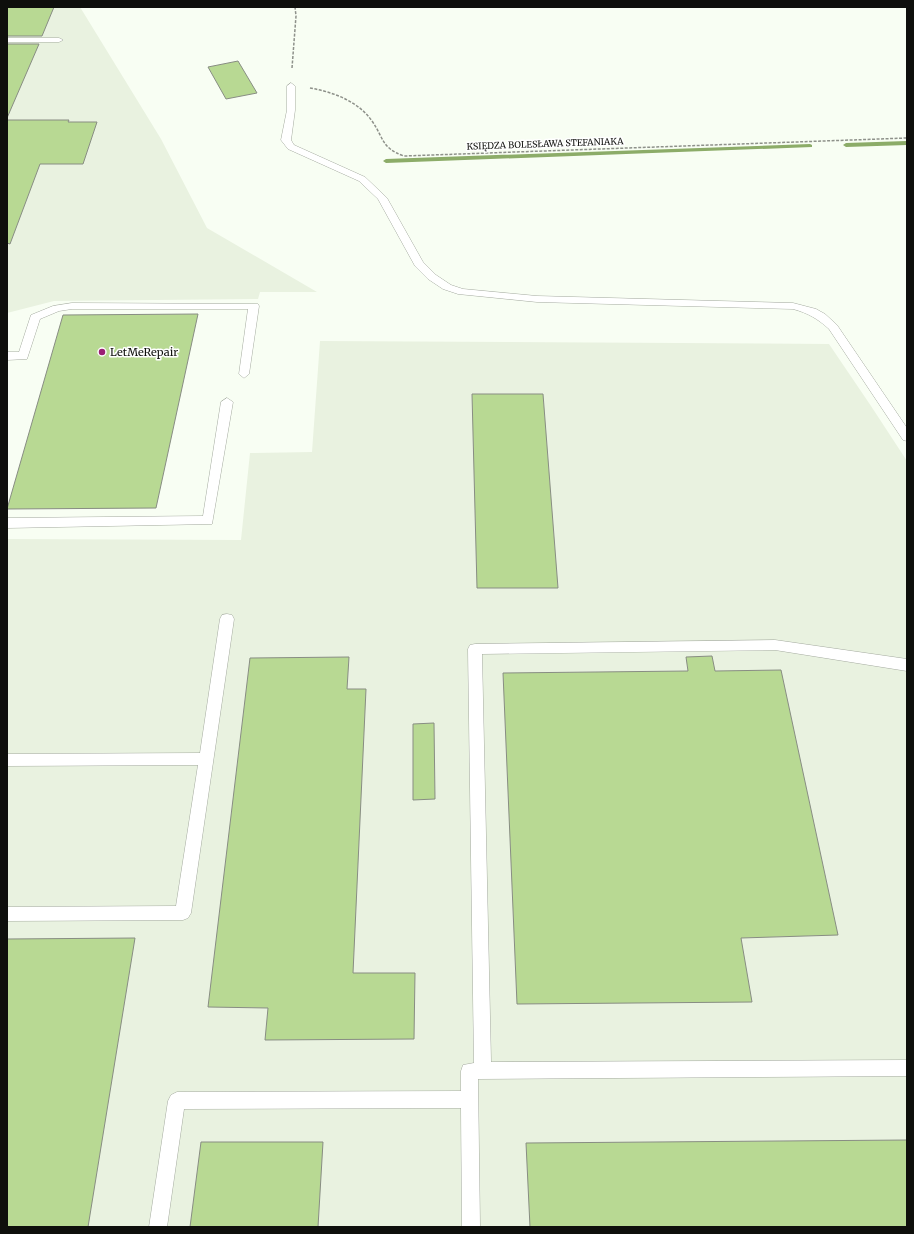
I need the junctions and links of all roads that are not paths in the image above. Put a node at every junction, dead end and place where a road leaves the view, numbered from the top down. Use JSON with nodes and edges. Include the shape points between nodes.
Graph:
{"nodes":[{"id":1,"x":7,"y":40,"type":"edge"},
{"id":2,"x":59,"y":40,"type":"dead end"},
{"id":3,"x":291,"y":86,"type":"road end"},
{"id":4,"x":7,"y":356,"type":"edge"},
{"id":5,"x":244,"y":374,"type":"dead end"},
{"id":6,"x":227,"y":402,"type":"dead end"},
{"id":7,"x":907,"y":437,"type":"edge"},
{"id":8,"x":7,"y":523,"type":"edge"},
{"id":9,"x":227,"y":619,"type":"dead end"},
{"id":10,"x":907,"y":665,"type":"edge"},
{"id":11,"x":7,"y":760,"type":"edge"},
{"id":12,"x":205,"y":760,"type":"junction"},
{"id":13,"x":7,"y":914,"type":"edge"},
{"id":14,"x":907,"y":1068,"type":"edge"},
{"id":15,"x":483,"y":1072,"type":"junction"},
{"id":16,"x":470,"y":1099,"type":"junction"},
{"id":17,"x":158,"y":1227,"type":"edge"},
{"id":18,"x":471,"y":1227,"type":"edge"}],
"edges":[{"from":1,"to":2,"type":"lane"},
{"from":3,"to":7,"type":"lane","via":[[291,110],[286,140],[291,147],[362,179],[382,198],[419,264],[447,287],[462,292],[537,299],[792,306],[812,311],[833,327]]},
{"from":4,"to":5,"type":"lane","via":[[23,356],[35,317],[57,308],[254,306]]},
{"from":6,"to":8,"type":"lane","via":[[208,521]]},
{"from":9,"to":12,"type":"lane"},
{"from":10,"to":15,"type":"lane","via":[[775,645],[474,649]]},
{"from":11,"to":12,"type":"lane"},
{"from":12,"to":13,"type":"lane","via":[[183,913]]},
{"from":14,"to":15,"type":"lane"},
{"from":15,"to":16,"type":"lane","via":[[469,1072]]},
{"from":16,"to":17,"type":"lane","via":[[177,1100]]},
{"from":16,"to":18,"type":"lane"}]}
